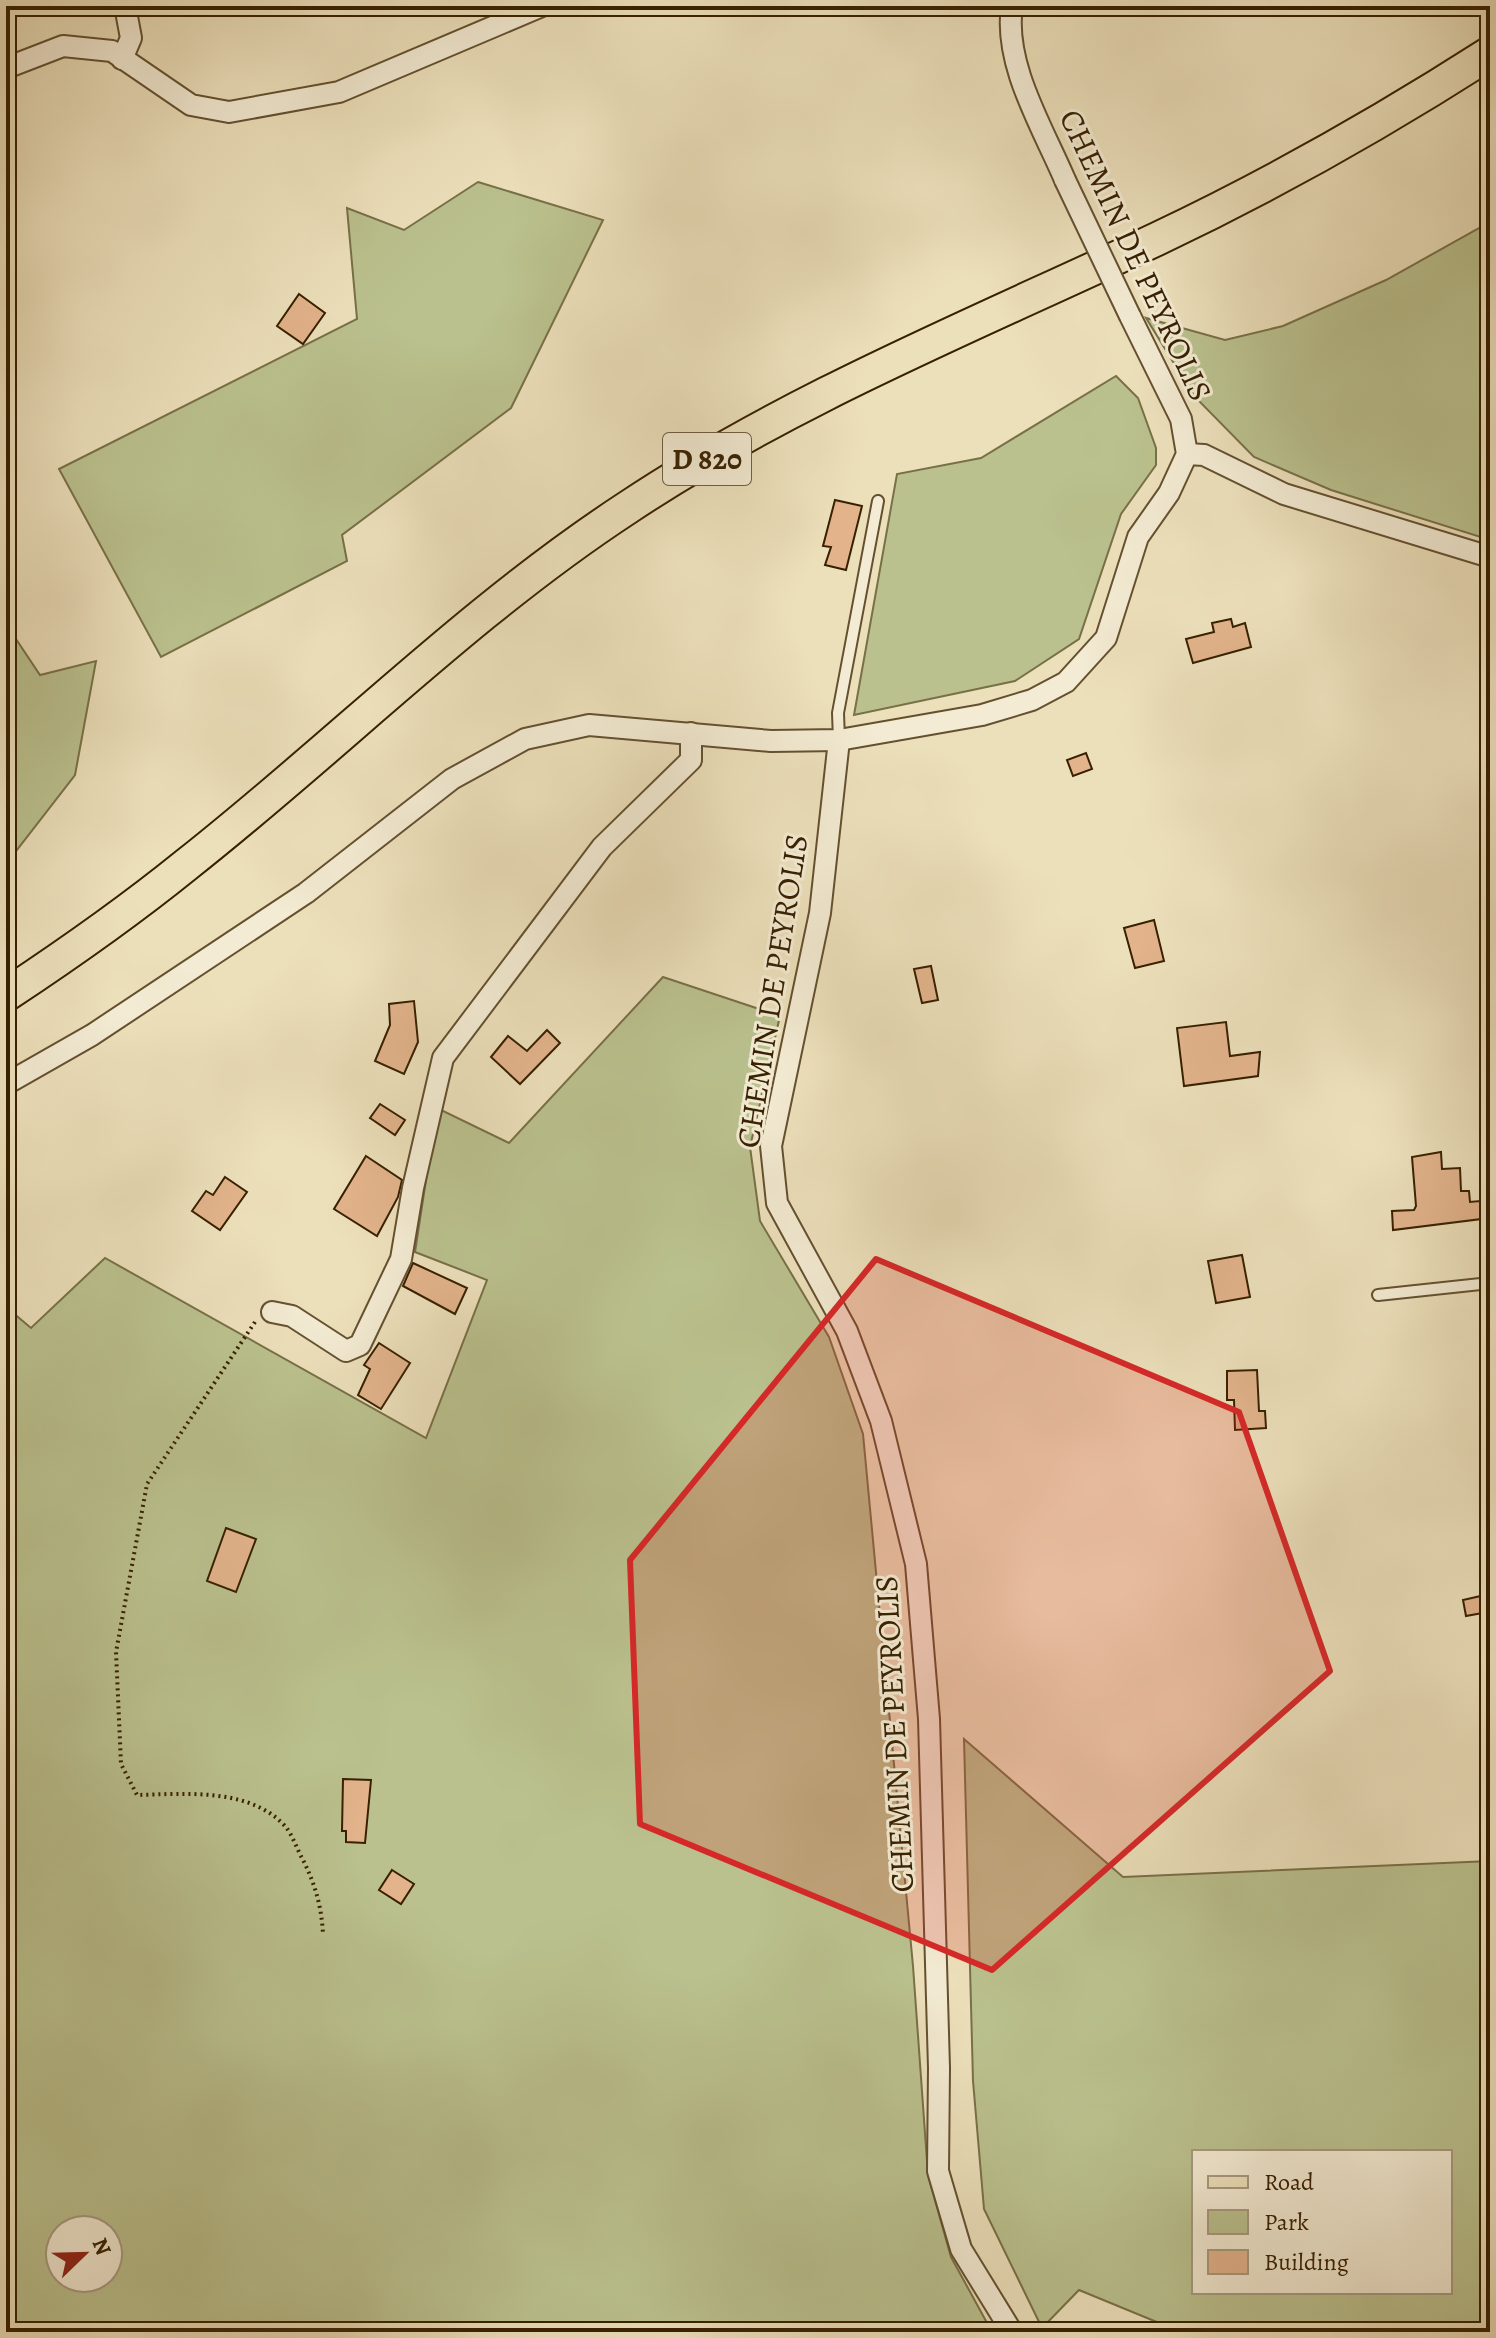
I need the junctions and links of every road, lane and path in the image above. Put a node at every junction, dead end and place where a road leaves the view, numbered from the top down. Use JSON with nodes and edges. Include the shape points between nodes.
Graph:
{"nodes":[{"id":1,"x":125,"y":6,"type":"edge"},
{"id":2,"x":542,"y":6,"type":"edge"},
{"id":3,"x":1012,"y":6,"type":"edge"},
{"id":4,"x":1490,"y":53,"type":"edge"},
{"id":5,"x":122,"y":59,"type":"junction"},
{"id":6,"x":6,"y":68,"type":"edge"},
{"id":7,"x":1187,"y":454,"type":"junction"},
{"id":8,"x":878,"y":501,"type":"dead end"},
{"id":9,"x":1490,"y":557,"type":"edge"},
{"id":10,"x":691,"y":733,"type":"junction"},
{"id":11,"x":839,"y":740,"type":"junction"},
{"id":12,"x":6,"y":995,"type":"edge"},
{"id":13,"x":6,"y":1084,"type":"edge"},
{"id":14,"x":1490,"y":1283,"type":"edge"},
{"id":15,"x":1378,"y":1295,"type":"dead end"},
{"id":16,"x":272,"y":1312,"type":"joint"},
{"id":17,"x":323,"y":1935,"type":"dead end"},
{"id":18,"x":1012,"y":2332,"type":"edge"}],
"edges":[{"from":1,"to":5,"type":"street","via":[[131,38]]},
{"from":2,"to":5,"type":"street","via":[[339,92],[229,112],[191,105]]},
{"from":3,"to":7,"type":"street","name":"CHEMIN DE PEYROLIS","bridge":true,"via":[[1013,46],[1022,79],[1181,419]]},
{"from":4,"to":12,"type":"main road","number":"D 820","via":[[1311,159],[1163,236],[867,374],[742,438],[628,507],[413,671],[190,863],[87,942]]},
{"from":5,"to":6,"type":"street","via":[[112,51],[63,46]]},
{"from":7,"to":9,"type":"street","via":[[1204,455],[1284,494]]},
{"from":7,"to":11,"type":"street","name":"CHEMIN DE PEYROLIS","via":[[1169,493],[1138,537],[1106,638],[1066,682],[1032,700],[982,715]]},
{"from":8,"to":11,"type":"lane","via":[[838,713]]},
{"from":10,"to":11,"type":"street","via":[[771,741]]},
{"from":10,"to":13,"type":"street","via":[[589,725],[525,739],[452,779],[268,919],[92,1035]]},
{"from":10,"to":16,"type":"street","via":[[691,760],[602,847],[443,1058],[401,1259],[360,1345],[346,1351],[292,1316]]},
{"from":11,"to":18,"type":"street","name":"CHEMIN DE PEYROLIS","via":[[820,913],[771,1146],[777,1203],[847,1331],[881,1421],[916,1564],[929,1719],[938,2171],[961,2249]]},
{"from":14,"to":15,"type":"lane"},
{"from":16,"to":17,"type":"path","via":[[252,1324],[147,1484],[116,1652],[121,1764],[137,1795],[197,1793],[251,1804],[285,1826],[322,1911]]}]}
